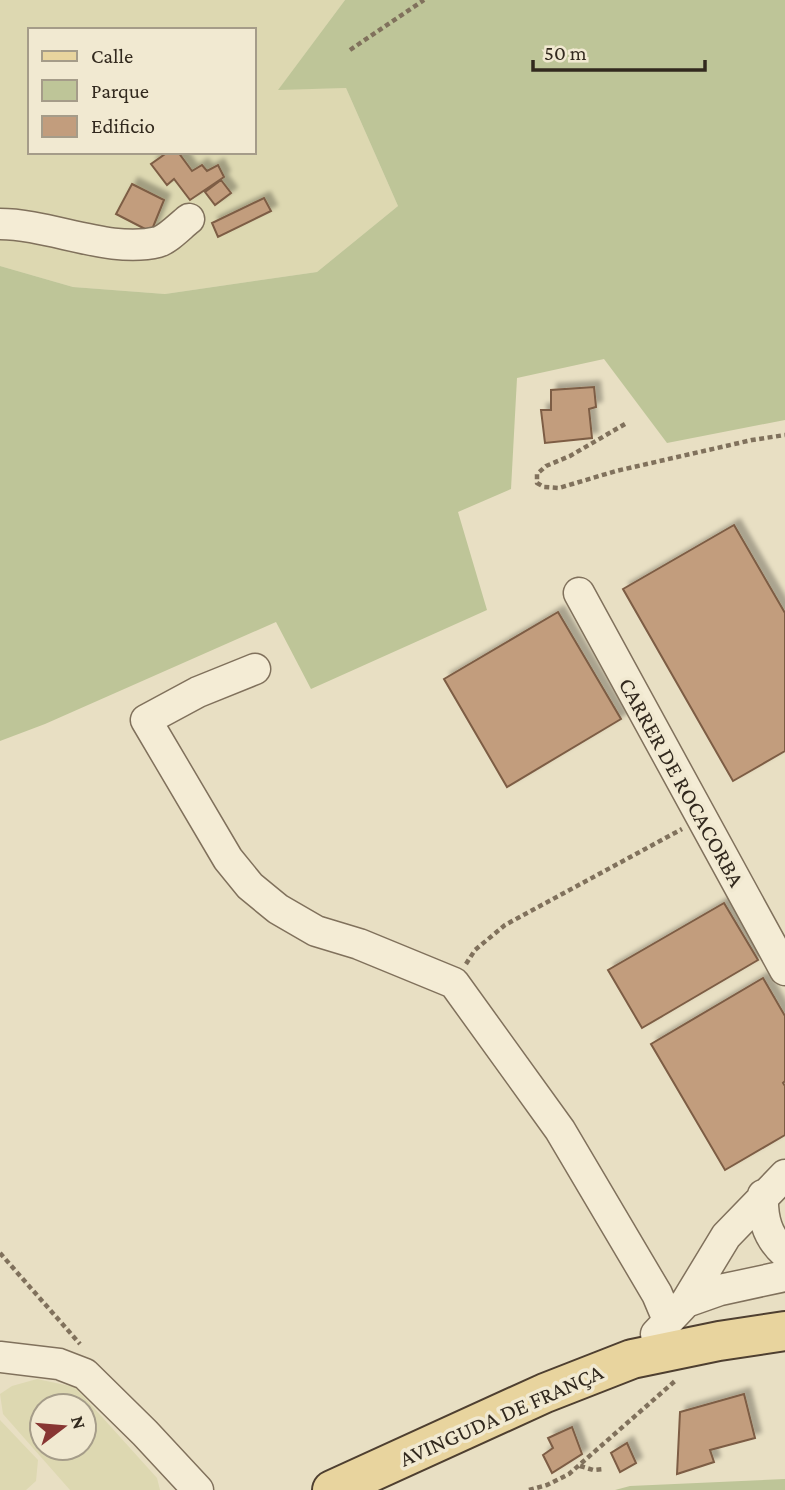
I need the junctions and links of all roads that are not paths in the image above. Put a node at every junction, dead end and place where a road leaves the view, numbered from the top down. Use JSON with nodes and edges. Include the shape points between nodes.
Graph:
{"nodes":[{"id":1,"x":189,"y":219,"type":"dead end"},
{"id":2,"x":0,"y":224,"type":"edge"},
{"id":3,"x":579,"y":593,"type":"dead end"},
{"id":4,"x":255,"y":669,"type":"dead end"},
{"id":5,"x":785,"y":970,"type":"edge"},
{"id":6,"x":785,"y":1175,"type":"edge"},
{"id":7,"x":763,"y":1195,"type":"junction"},
{"id":8,"x":726,"y":1236,"type":"junction"},
{"id":9,"x":778,"y":1246,"type":"edge"},
{"id":10,"x":785,"y":1276,"type":"edge"},
{"id":11,"x":677,"y":1311,"type":"junction"},
{"id":12,"x":785,"y":1331,"type":"edge"},
{"id":13,"x":0,"y":1357,"type":"edge"},
{"id":14,"x":632,"y":1359,"type":"junction"},
{"id":15,"x":189,"y":1484,"type":"edge"},
{"id":16,"x":332,"y":1490,"type":"edge"}],
"edges":[{"from":1,"to":2,"type":"street","via":[[160,242],[118,244]]},
{"from":3,"to":5,"type":"street","name":"CARRER DE ROCACORBA"},
{"from":4,"to":11,"type":"street","via":[[146,720],[228,859],[250,887],[316,932],[359,944],[454,983],[560,1130],[657,1294]]},
{"from":6,"to":7,"type":"street"},
{"from":7,"to":8,"type":"street"},
{"from":7,"to":9,"type":"street","via":[[762,1213]]},
{"from":8,"to":9,"type":"street","via":[[741,1234]]},
{"from":8,"to":11,"type":"street"},
{"from":10,"to":11,"type":"street","name":"AVINGUDA DE FRANÇA","via":[[720,1290]]},
{"from":11,"to":14,"type":"street","name":"AVINGUDA DE FRANÇA"},
{"from":12,"to":14,"type":"main road","name":"AVINGUDA DE FRANÇA"},
{"from":13,"to":15,"type":"street","via":[[59,1364],[85,1374]]},
{"from":14,"to":16,"type":"main road","name":"AVINGUDA DE FRANÇA","via":[[545,1393]]}]}
